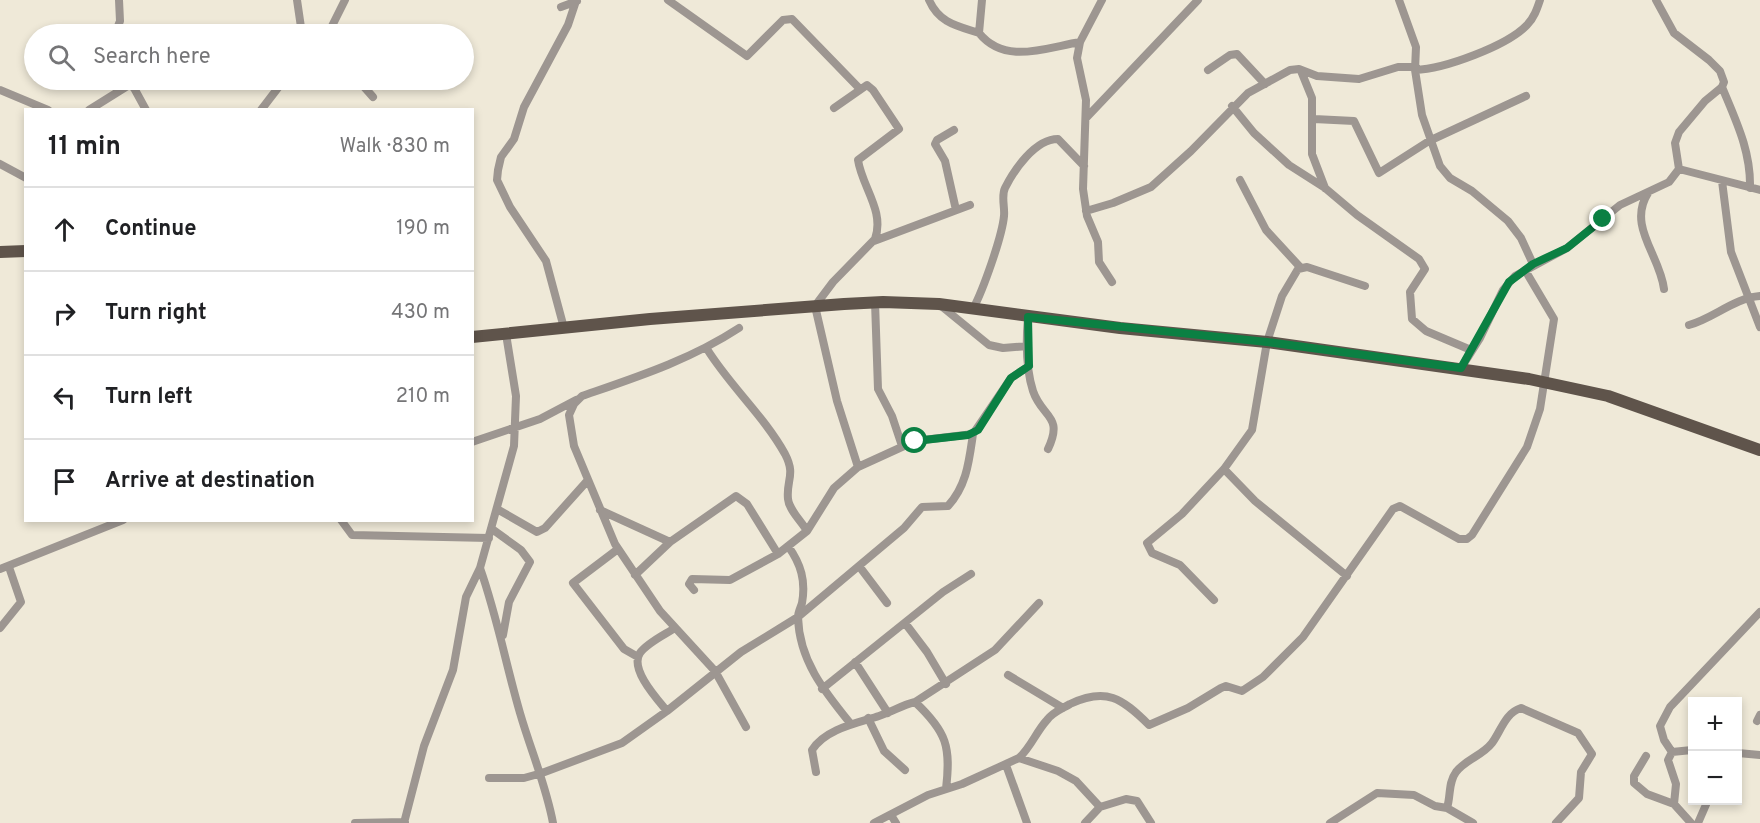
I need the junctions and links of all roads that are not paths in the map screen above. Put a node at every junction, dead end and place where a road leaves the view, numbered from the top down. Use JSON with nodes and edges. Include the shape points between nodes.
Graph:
{"nodes":[{"id":1,"x":119,"y":0,"type":"edge"},
{"id":2,"x":297,"y":0,"type":"edge"},
{"id":3,"x":345,"y":0,"type":"edge"},
{"id":4,"x":577,"y":0,"type":"edge"},
{"id":5,"x":668,"y":0,"type":"edge"},
{"id":6,"x":929,"y":0,"type":"edge"},
{"id":7,"x":982,"y":0,"type":"edge"},
{"id":8,"x":1102,"y":0,"type":"edge"},
{"id":9,"x":1198,"y":0,"type":"edge"},
{"id":10,"x":1399,"y":0,"type":"edge"},
{"id":11,"x":1540,"y":0,"type":"edge"},
{"id":12,"x":1656,"y":0,"type":"edge"},
{"id":13,"x":561,"y":7,"type":"dead end"},
{"id":14,"x":119,"y":24,"type":"edge"},
{"id":15,"x":301,"y":24,"type":"edge"},
{"id":16,"x":333,"y":24,"type":"edge"},
{"id":17,"x":979,"y":33,"type":"junction"},
{"id":18,"x":1080,"y":42,"type":"junction"},
{"id":19,"x":1415,"y":68,"type":"junction"},
{"id":20,"x":1299,"y":69,"type":"junction"},
{"id":21,"x":1208,"y":70,"type":"dead end"},
{"id":22,"x":1265,"y":84,"type":"junction"},
{"id":23,"x":1722,"y":87,"type":"junction"},
{"id":24,"x":859,"y":88,"type":"junction"},
{"id":25,"x":0,"y":90,"type":"edge"},
{"id":26,"x":115,"y":90,"type":"edge"},
{"id":27,"x":134,"y":90,"type":"edge"},
{"id":28,"x":276,"y":90,"type":"edge"},
{"id":29,"x":367,"y":90,"type":"edge"},
{"id":30,"x":1526,"y":96,"type":"dead end"},
{"id":31,"x":373,"y":97,"type":"dead end"},
{"id":32,"x":1232,"y":106,"type":"junction"},
{"id":33,"x":43,"y":108,"type":"edge"},
{"id":34,"x":92,"y":108,"type":"edge"},
{"id":35,"x":145,"y":108,"type":"edge"},
{"id":36,"x":263,"y":108,"type":"edge"},
{"id":37,"x":834,"y":108,"type":"dead end"},
{"id":38,"x":1086,"y":118,"type":"junction"},
{"id":39,"x":1314,"y":119,"type":"junction"},
{"id":40,"x":954,"y":130,"type":"dead end"},
{"id":41,"x":1429,"y":141,"type":"junction"},
{"id":42,"x":0,"y":164,"type":"edge"},
{"id":43,"x":1084,"y":166,"type":"junction"},
{"id":44,"x":1678,"y":169,"type":"junction"},
{"id":45,"x":24,"y":177,"type":"edge"},
{"id":46,"x":1240,"y":180,"type":"dead end"},
{"id":47,"x":1722,"y":181,"type":"junction"},
{"id":48,"x":1325,"y":188,"type":"junction"},
{"id":49,"x":1750,"y":188,"type":"junction"},
{"id":50,"x":1760,"y":190,"type":"edge"},
{"id":51,"x":1648,"y":193,"type":"junction"},
{"id":52,"x":970,"y":205,"type":"dead end"},
{"id":53,"x":956,"y":210,"type":"junction"},
{"id":54,"x":1086,"y":211,"type":"junction"},
{"id":55,"x":872,"y":242,"type":"junction"},
{"id":56,"x":0,"y":252,"type":"edge"},
{"id":57,"x":24,"y":252,"type":"edge"},
{"id":58,"x":1533,"y":264,"type":"junction"},
{"id":59,"x":1300,"y":267,"type":"junction"},
{"id":60,"x":1525,"y":270,"type":"junction"},
{"id":61,"x":1112,"y":282,"type":"dead end"},
{"id":62,"x":1365,"y":286,"type":"dead end"},
{"id":63,"x":1664,"y":289,"type":"dead end"},
{"id":64,"x":1760,"y":296,"type":"edge"},
{"id":65,"x":1746,"y":297,"type":"junction"},
{"id":66,"x":875,"y":302,"type":"junction"},
{"id":67,"x":939,"y":304,"type":"junction"},
{"id":68,"x":815,"y":306,"type":"junction"},
{"id":69,"x":973,"y":309,"type":"junction"},
{"id":70,"x":1028,"y":317,"type":"junction"},
{"id":71,"x":1689,"y":325,"type":"dead end"},
{"id":72,"x":1760,"y":327,"type":"edge"},
{"id":73,"x":564,"y":328,"type":"junction"},
{"id":74,"x":739,"y":328,"type":"dead end"},
{"id":75,"x":506,"y":334,"type":"junction"},
{"id":76,"x":474,"y":337,"type":"edge"},
{"id":77,"x":1267,"y":342,"type":"junction"},
{"id":78,"x":1028,"y":346,"type":"junction"},
{"id":79,"x":707,"y":349,"type":"junction"},
{"id":80,"x":1471,"y":350,"type":"junction"},
{"id":81,"x":1029,"y":366,"type":"junction"},
{"id":82,"x":1461,"y":368,"type":"junction"},
{"id":83,"x":1544,"y":381,"type":"junction"},
{"id":84,"x":578,"y":399,"type":"junction"},
{"id":85,"x":517,"y":427,"type":"junction"},
{"id":86,"x":973,"y":434,"type":"junction"},
{"id":87,"x":474,"y":441,"type":"edge"},
{"id":88,"x":902,"y":446,"type":"junction"},
{"id":89,"x":1048,"y":449,"type":"dead end"},
{"id":90,"x":1760,"y":450,"type":"edge"},
{"id":91,"x":858,"y":467,"type":"junction"},
{"id":92,"x":1224,"y":469,"type":"junction"},
{"id":93,"x":588,"y":480,"type":"junction"},
{"id":94,"x":497,"y":509,"type":"junction"},
{"id":95,"x":600,"y":510,"type":"junction"},
{"id":96,"x":118,"y":522,"type":"edge"},
{"id":97,"x":342,"y":522,"type":"edge"},
{"id":98,"x":492,"y":529,"type":"junction"},
{"id":99,"x":807,"y":531,"type":"junction"},
{"id":100,"x":489,"y":538,"type":"junction"},
{"id":101,"x":670,"y":542,"type":"junction"},
{"id":102,"x":788,"y":546,"type":"junction"},
{"id":103,"x":618,"y":549,"type":"junction"},
{"id":104,"x":778,"y":554,"type":"junction"},
{"id":105,"x":859,"y":566,"type":"junction"},
{"id":106,"x":480,"y":567,"type":"junction"},
{"id":107,"x":4,"y":568,"type":"edge"},
{"id":108,"x":971,"y":574,"type":"dead end"},
{"id":109,"x":635,"y":575,"type":"junction"},
{"id":110,"x":1347,"y":576,"type":"junction"},
{"id":111,"x":694,"y":590,"type":"dead end"},
{"id":112,"x":1214,"y":600,"type":"dead end"},
{"id":113,"x":887,"y":603,"type":"dead end"},
{"id":114,"x":1039,"y":603,"type":"dead end"},
{"id":115,"x":1760,"y":612,"type":"edge"},
{"id":116,"x":798,"y":617,"type":"junction"},
{"id":117,"x":905,"y":623,"type":"junction"},
{"id":118,"x":0,"y":628,"type":"edge"},
{"id":119,"x":675,"y":628,"type":"junction"},
{"id":120,"x":503,"y":639,"type":"junction"},
{"id":121,"x":638,"y":657,"type":"junction"},
{"id":122,"x":855,"y":662,"type":"junction"},
{"id":123,"x":716,"y":671,"type":"junction"},
{"id":124,"x":1008,"y":675,"type":"dead end"},
{"id":125,"x":945,"y":684,"type":"junction"},
{"id":126,"x":822,"y":688,"type":"junction"},
{"id":127,"x":915,"y":702,"type":"junction"},
{"id":128,"x":1063,"y":708,"type":"junction"},
{"id":129,"x":667,"y":711,"type":"junction"},
{"id":130,"x":888,"y":713,"type":"junction"},
{"id":131,"x":868,"y":718,"type":"junction"},
{"id":132,"x":850,"y":723,"type":"junction"},
{"id":133,"x":746,"y":727,"type":"dead end"},
{"id":134,"x":1688,"y":750,"type":"edge"},
{"id":135,"x":1672,"y":752,"type":"junction"},
{"id":136,"x":1742,"y":753,"type":"edge"},
{"id":137,"x":1760,"y":755,"type":"edge"},
{"id":138,"x":1646,"y":756,"type":"dead end"},
{"id":139,"x":1019,"y":758,"type":"junction"},
{"id":140,"x":1006,"y":765,"type":"junction"},
{"id":141,"x":904,"y":770,"type":"dead end"},
{"id":142,"x":816,"y":772,"type":"dead end"},
{"id":143,"x":542,"y":773,"type":"junction"},
{"id":144,"x":489,"y":778,"type":"dead end"},
{"id":145,"x":946,"y":789,"type":"junction"},
{"id":146,"x":1674,"y":804,"type":"junction"},
{"id":147,"x":1706,"y":805,"type":"edge"},
{"id":148,"x":1100,"y":807,"type":"junction"},
{"id":149,"x":1448,"y":807,"type":"junction"},
{"id":150,"x":891,"y":815,"type":"junction"},
{"id":151,"x":404,"y":822,"type":"edge"},
{"id":152,"x":355,"y":823,"type":"edge"},
{"id":153,"x":553,"y":823,"type":"edge"},
{"id":154,"x":874,"y":823,"type":"edge"},
{"id":155,"x":896,"y":823,"type":"edge"},
{"id":156,"x":1027,"y":823,"type":"edge"},
{"id":157,"x":1085,"y":823,"type":"edge"},
{"id":158,"x":1151,"y":823,"type":"edge"},
{"id":159,"x":1330,"y":823,"type":"edge"},
{"id":160,"x":1473,"y":823,"type":"edge"},
{"id":161,"x":1556,"y":823,"type":"edge"},
{"id":162,"x":1691,"y":823,"type":"edge"},
{"id":163,"x":1698,"y":823,"type":"edge"}],
"edges":[{"from":1,"to":14,"type":"street"},
{"from":2,"to":15,"type":"street"},
{"from":3,"to":16,"type":"street"},
{"from":4,"to":13,"type":"street"},
{"from":4,"to":73,"type":"street","via":[[568,25],[524,107],[514,139],[501,157],[497,180],[546,261]]},
{"from":5,"to":24,"type":"street","via":[[747,56],[783,20],[792,19]]},
{"from":6,"to":17,"type":"street","via":[[943,21]]},
{"from":7,"to":17,"type":"street"},
{"from":8,"to":18,"type":"street"},
{"from":9,"to":38,"type":"street"},
{"from":10,"to":19,"type":"street","via":[[1416,47]]},
{"from":11,"to":19,"type":"street","via":[[1533,18],[1516,33],[1458,63],[1435,70]]},
{"from":12,"to":23,"type":"street","via":[[1674,33],[1720,71]]},
{"from":17,"to":18,"type":"street","via":[[987,43],[1008,52]]},
{"from":18,"to":38,"type":"street","via":[[1077,58]]},
{"from":19,"to":20,"type":"street","via":[[1398,68],[1359,79],[1317,76]]},
{"from":19,"to":41,"type":"street"},
{"from":20,"to":22,"type":"street"},
{"from":20,"to":39,"type":"street","via":[[1308,85]]},
{"from":21,"to":22,"type":"street","via":[[1237,54]]},
{"from":22,"to":32,"type":"street"},
{"from":23,"to":44,"type":"street","via":[[1679,132],[1675,143]]},
{"from":23,"to":49,"type":"street","via":[[1746,146]]},
{"from":24,"to":37,"type":"street"},
{"from":24,"to":55,"type":"street","via":[[867,85],[873,90],[899,129],[858,160],[878,224]]},
{"from":25,"to":33,"type":"street"},
{"from":26,"to":34,"type":"street"},
{"from":27,"to":35,"type":"street"},
{"from":28,"to":36,"type":"street"},
{"from":29,"to":31,"type":"street"},
{"from":30,"to":41,"type":"street"},
{"from":32,"to":48,"type":"street","via":[[1289,165]]},
{"from":32,"to":54,"type":"street","via":[[1160,180],[1141,192]]},
{"from":38,"to":43,"type":"street"},
{"from":39,"to":41,"type":"street","via":[[1354,121],[1379,173]]},
{"from":39,"to":48,"type":"street","via":[[1312,154]]},
{"from":40,"to":53,"type":"street","via":[[935,144],[945,161]]},
{"from":41,"to":58,"type":"street","via":[[1445,174],[1508,221]]},
{"from":42,"to":45,"type":"street"},
{"from":43,"to":54,"type":"street"},
{"from":43,"to":69,"type":"street","via":[[1058,139],[1045,142],[1027,156],[1003,190],[1004,216],[999,240]]},
{"from":44,"to":47,"type":"street"},
{"from":44,"to":51,"type":"street","via":[[1669,183]]},
{"from":46,"to":59,"type":"street","via":[[1266,230]]},
{"from":47,"to":49,"type":"street"},
{"from":47,"to":65,"type":"street","via":[[1731,252]]},
{"from":48,"to":80,"type":"street","via":[[1424,265],[1425,271],[1409,297],[1416,325]]},
{"from":49,"to":50,"type":"street"},
{"from":51,"to":58,"type":"street","via":[[1620,205],[1567,248]]},
{"from":51,"to":63,"type":"street","via":[[1641,207],[1641,228]]},
{"from":52,"to":53,"type":"street"},
{"from":53,"to":55,"type":"street"},
{"from":54,"to":61,"type":"street","via":[[1098,242],[1099,262]]},
{"from":55,"to":68,"type":"street"},
{"from":56,"to":57,"type":"main road"},
{"from":58,"to":60,"type":"street"},
{"from":59,"to":62,"type":"street"},
{"from":59,"to":77,"type":"street","via":[[1282,297]]},
{"from":60,"to":80,"type":"street","via":[[1503,290]]},
{"from":60,"to":83,"type":"street","via":[[1554,319]]},
{"from":64,"to":65,"type":"street"},
{"from":65,"to":71,"type":"street"},
{"from":65,"to":72,"type":"street"},
{"from":66,"to":67,"type":"main road"},
{"from":66,"to":68,"type":"main road"},
{"from":66,"to":88,"type":"street","via":[[878,388]]},
{"from":67,"to":69,"type":"main road"},
{"from":67,"to":78,"type":"street","via":[[989,345]]},
{"from":68,"to":73,"type":"main road"},
{"from":68,"to":91,"type":"street","via":[[837,401]]},
{"from":69,"to":70,"type":"main road"},
{"from":70,"to":77,"type":"main road"},
{"from":70,"to":78,"type":"street"},
{"from":73,"to":75,"type":"main road"},
{"from":74,"to":79,"type":"street"},
{"from":75,"to":76,"type":"main road"},
{"from":75,"to":85,"type":"street"},
{"from":77,"to":82,"type":"main road"},
{"from":77,"to":92,"type":"street","via":[[1252,430]]},
{"from":78,"to":81,"type":"street"},
{"from":79,"to":84,"type":"street"},
{"from":79,"to":99,"type":"street","via":[[786,456],[792,471],[788,499]]},
{"from":80,"to":82,"type":"street"},
{"from":81,"to":86,"type":"street","via":[[1011,378]]},
{"from":81,"to":89,"type":"street","via":[[1034,392],[1054,423]]},
{"from":82,"to":83,"type":"main road"},
{"from":83,"to":90,"type":"main road","via":[[1608,396]]},
{"from":83,"to":110,"type":"street","via":[[1540,409],[1527,447],[1472,535],[1459,539],[1400,506],[1384,518]]},
{"from":84,"to":85,"type":"street"},
{"from":84,"to":93,"type":"street","via":[[569,415],[574,446]]},
{"from":85,"to":87,"type":"street"},
{"from":85,"to":94,"type":"street"},
{"from":86,"to":88,"type":"street","via":[[925,439]]},
{"from":86,"to":105,"type":"street","via":[[967,474],[952,502],[943,508],[922,507],[904,528]]},
{"from":88,"to":91,"type":"street"},
{"from":91,"to":99,"type":"street","via":[[834,488]]},
{"from":92,"to":110,"type":"street","via":[[1255,501]]},
{"from":92,"to":112,"type":"street","via":[[1182,514],[1147,543],[1152,553],[1180,565]]},
{"from":93,"to":94,"type":"street","via":[[537,532]]},
{"from":93,"to":95,"type":"street"},
{"from":94,"to":98,"type":"street"},
{"from":95,"to":101,"type":"street"},
{"from":95,"to":103,"type":"street"},
{"from":96,"to":107,"type":"street"},
{"from":97,"to":100,"type":"street","via":[[352,535]]},
{"from":98,"to":100,"type":"street"},
{"from":98,"to":120,"type":"street","via":[[521,550],[530,562],[509,602]]},
{"from":99,"to":102,"type":"street"},
{"from":100,"to":106,"type":"street"},
{"from":101,"to":104,"type":"street","via":[[736,496],[741,497]]},
{"from":101,"to":109,"type":"street"},
{"from":102,"to":104,"type":"street"},
{"from":102,"to":116,"type":"street","via":[[802,574]]},
{"from":103,"to":109,"type":"street"},
{"from":103,"to":121,"type":"street","via":[[573,583],[624,649]]},
{"from":104,"to":111,"type":"street","via":[[730,580],[692,579],[688,584]]},
{"from":105,"to":113,"type":"street"},
{"from":105,"to":116,"type":"street"},
{"from":106,"to":120,"type":"street"},
{"from":106,"to":151,"type":"street","via":[[466,597],[453,670],[424,746]]},
{"from":107,"to":118,"type":"street","via":[[21,602]]},
{"from":108,"to":117,"type":"street"},
{"from":109,"to":119,"type":"street"},
{"from":110,"to":128,"type":"street","via":[[1303,637],[1263,677],[1242,691],[1226,686],[1149,725],[1124,702],[1109,696],[1096,695]]},
{"from":114,"to":125,"type":"street","via":[[995,650]]},
{"from":115,"to":135,"type":"street","via":[[1670,707],[1660,726]]},
{"from":116,"to":123,"type":"street","via":[[762,637]]},
{"from":116,"to":126,"type":"street","via":[[808,662]]},
{"from":117,"to":122,"type":"street"},
{"from":117,"to":125,"type":"street"},
{"from":119,"to":121,"type":"street"},
{"from":119,"to":123,"type":"street"},
{"from":120,"to":143,"type":"street","via":[[521,718]]},
{"from":121,"to":129,"type":"street","via":[[647,687]]},
{"from":122,"to":126,"type":"street"},
{"from":122,"to":130,"type":"street"},
{"from":123,"to":129,"type":"street"},
{"from":123,"to":133,"type":"street"},
{"from":124,"to":128,"type":"street"},
{"from":125,"to":127,"type":"street"},
{"from":126,"to":132,"type":"street"},
{"from":127,"to":130,"type":"street"},
{"from":127,"to":145,"type":"street","via":[[947,742]]},
{"from":128,"to":139,"type":"street","via":[[1048,718]]},
{"from":129,"to":143,"type":"street","via":[[622,743]]},
{"from":130,"to":131,"type":"street"},
{"from":131,"to":132,"type":"street"},
{"from":131,"to":141,"type":"street","via":[[884,751]]},
{"from":132,"to":142,"type":"street","via":[[816,743],[812,750]]},
{"from":134,"to":135,"type":"street"},
{"from":135,"to":146,"type":"street","via":[[1668,760],[1676,784]]},
{"from":136,"to":137,"type":"street"},
{"from":138,"to":146,"type":"street","via":[[1634,783],[1647,794]]},
{"from":139,"to":140,"type":"street"},
{"from":139,"to":148,"type":"street","via":[[1076,781]]},
{"from":140,"to":145,"type":"street"},
{"from":140,"to":156,"type":"street"},
{"from":143,"to":144,"type":"street","via":[[524,778]]},
{"from":143,"to":153,"type":"street"},
{"from":145,"to":150,"type":"street"},
{"from":146,"to":162,"type":"street"},
{"from":147,"to":163,"type":"street"},
{"from":148,"to":157,"type":"street"},
{"from":148,"to":158,"type":"street","via":[[1134,800],[1141,804]]},
{"from":149,"to":159,"type":"street","via":[[1435,806],[1414,795],[1377,793]]},
{"from":149,"to":160,"type":"street"},
{"from":149,"to":161,"type":"street","via":[[1450,785],[1456,773],[1470,757],[1491,744],[1510,715],[1521,708],[1578,733],[1592,754],[1581,772],[1579,798]]},
{"from":150,"to":154,"type":"street"},
{"from":150,"to":155,"type":"street"},
{"from":151,"to":152,"type":"street"}]}
